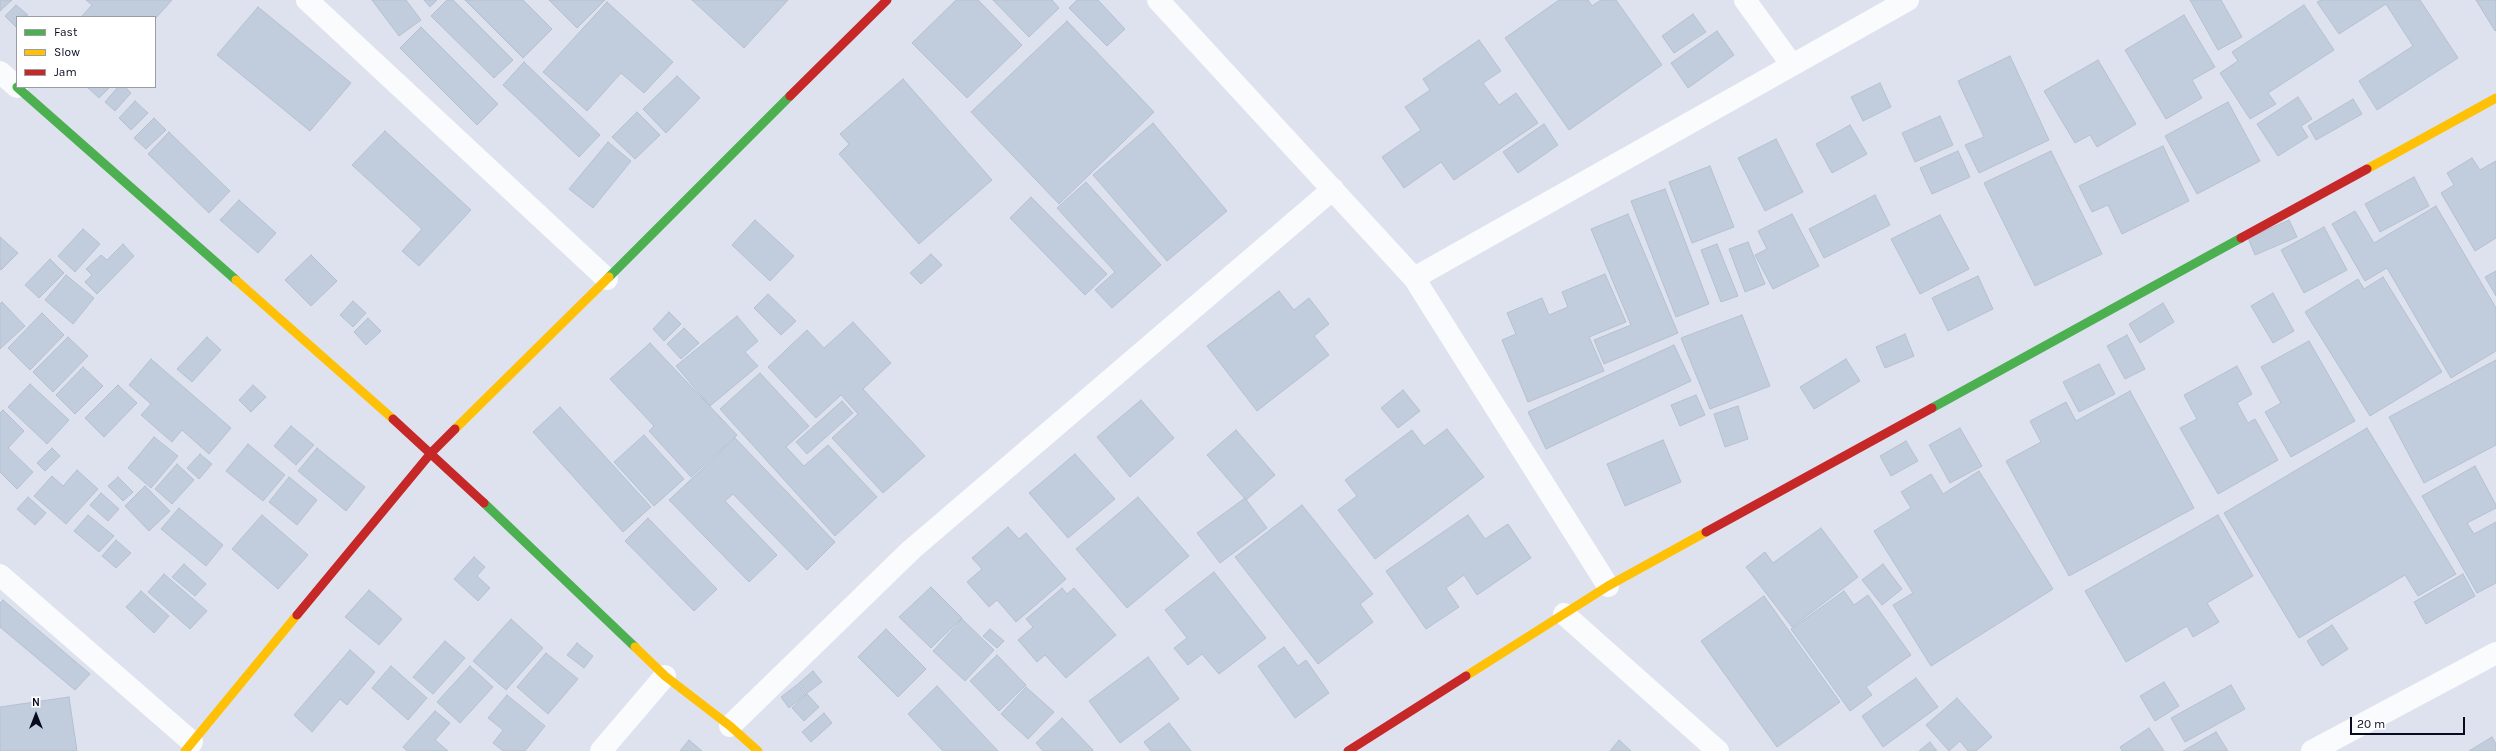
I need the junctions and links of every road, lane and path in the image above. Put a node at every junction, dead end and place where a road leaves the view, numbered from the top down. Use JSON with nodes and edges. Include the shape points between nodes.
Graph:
{"nodes":[{"id":1,"x":307,"y":0,"type":"edge"},
{"id":2,"x":887,"y":0,"type":"edge"},
{"id":3,"x":1158,"y":0,"type":"edge"},
{"id":4,"x":1745,"y":0,"type":"edge"},
{"id":5,"x":1908,"y":0,"type":"edge"},
{"id":6,"x":1792,"y":66,"type":"junction"},
{"id":7,"x":0,"y":72,"type":"edge"},
{"id":8,"x":16,"y":86,"type":"edge"},
{"id":9,"x":18,"y":88,"type":"edge"},
{"id":10,"x":2496,"y":98,"type":"edge"},
{"id":11,"x":1333,"y":188,"type":"junction"},
{"id":12,"x":1414,"y":278,"type":"junction"},
{"id":13,"x":607,"y":279,"type":"junction"},
{"id":14,"x":430,"y":453,"type":"junction"},
{"id":15,"x":0,"y":575,"type":"edge"},
{"id":16,"x":1608,"y":586,"type":"junction"},
{"id":17,"x":1564,"y":614,"type":"junction"},
{"id":18,"x":2496,"y":653,"type":"edge"},
{"id":19,"x":665,"y":676,"type":"junction"},
{"id":20,"x":730,"y":726,"type":"junction"},
{"id":21,"x":188,"y":746,"type":"edge"},
{"id":22,"x":600,"y":751,"type":"edge"},
{"id":23,"x":758,"y":751,"type":"edge"},
{"id":24,"x":1348,"y":751,"type":"edge"},
{"id":25,"x":1718,"y":751,"type":"edge"},
{"id":26,"x":2312,"y":751,"type":"edge"}],
"edges":[{"from":1,"to":13,"type":"street"},
{"from":2,"to":13,"type":"street"},
{"from":3,"to":11,"type":"street"},
{"from":4,"to":6,"type":"street"},
{"from":5,"to":6,"type":"street"},
{"from":6,"to":12,"type":"street"},
{"from":7,"to":8,"type":"street"},
{"from":9,"to":14,"type":"street"},
{"from":10,"to":16,"type":"street"},
{"from":11,"to":12,"type":"street"},
{"from":11,"to":20,"type":"street","via":[[911,550]]},
{"from":12,"to":16,"type":"street"},
{"from":13,"to":14,"type":"street"},
{"from":14,"to":19,"type":"street"},
{"from":14,"to":21,"type":"street"},
{"from":15,"to":21,"type":"street"},
{"from":16,"to":17,"type":"street"},
{"from":17,"to":24,"type":"street"},
{"from":17,"to":25,"type":"street"},
{"from":18,"to":26,"type":"street"},
{"from":19,"to":20,"type":"street"},
{"from":19,"to":22,"type":"street"},
{"from":20,"to":23,"type":"street"}]}
